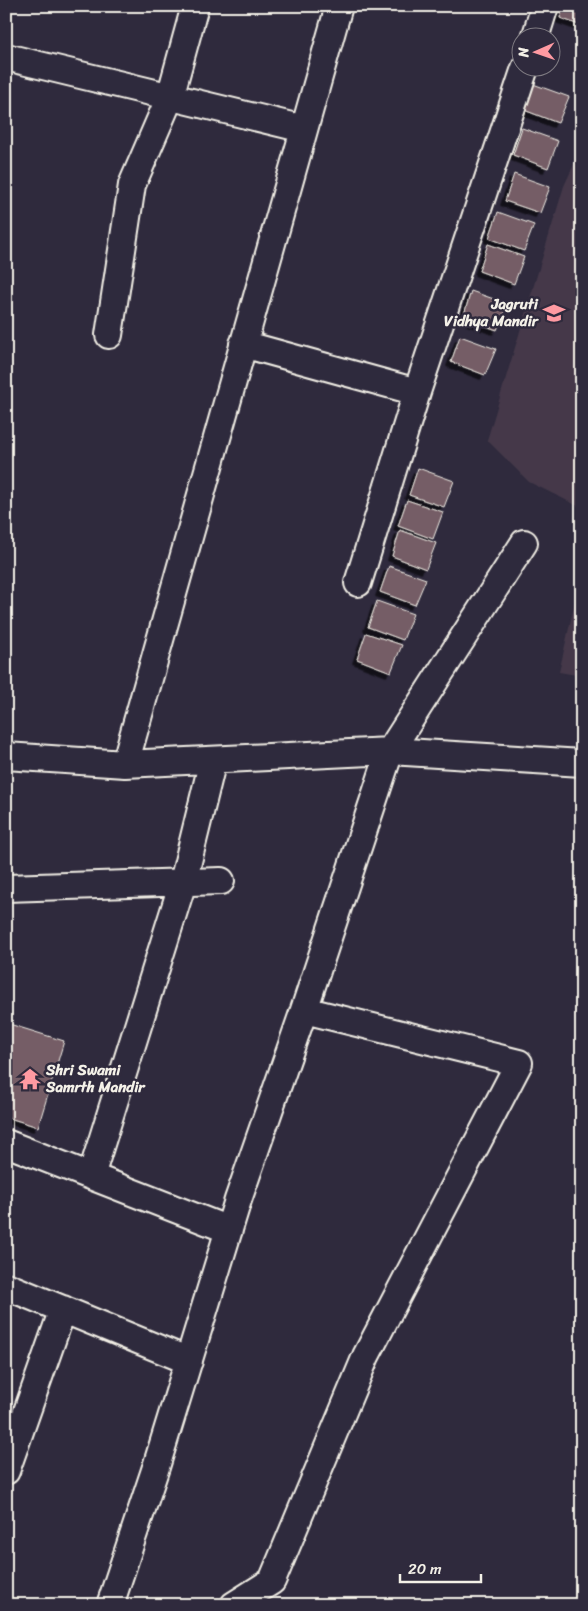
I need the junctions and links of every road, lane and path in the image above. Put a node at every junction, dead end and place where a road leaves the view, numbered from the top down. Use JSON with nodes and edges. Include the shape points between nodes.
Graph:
{"nodes":[{"id":1,"x":195,"y":6,"type":"edge"},
{"id":2,"x":339,"y":6,"type":"edge"},
{"id":3,"x":545,"y":6,"type":"edge"},
{"id":4,"x":538,"y":28,"type":"edge"},
{"id":5,"x":6,"y":57,"type":"edge"},
{"id":6,"x":522,"y":78,"type":"edge"},
{"id":7,"x":170,"y":97,"type":"junction"},
{"id":8,"x":304,"y":129,"type":"junction"},
{"id":9,"x":110,"y":335,"type":"dead end"},
{"id":10,"x":244,"y":344,"type":"junction"},
{"id":11,"x":417,"y":392,"type":"junction"},
{"id":12,"x":524,"y":543,"type":"dead end"},
{"id":13,"x":358,"y":584,"type":"dead end"},
{"id":14,"x":390,"y":751,"type":"junction"},
{"id":15,"x":6,"y":756,"type":"edge"},
{"id":16,"x":213,"y":760,"type":"junction"},
{"id":17,"x":582,"y":763,"type":"edge"},
{"id":18,"x":125,"y":764,"type":"junction"},
{"id":19,"x":221,"y":881,"type":"dead end"},
{"id":20,"x":183,"y":882,"type":"junction"},
{"id":21,"x":6,"y":888,"type":"edge"},
{"id":22,"x":304,"y":1010,"type":"junction"},
{"id":23,"x":6,"y":1143,"type":"edge"},
{"id":24,"x":91,"y":1176,"type":"junction"},
{"id":25,"x":229,"y":1230,"type":"junction"},
{"id":26,"x":6,"y":1286,"type":"edge"},
{"id":27,"x":63,"y":1309,"type":"junction"},
{"id":28,"x":189,"y":1361,"type":"junction"},
{"id":29,"x":6,"y":1471,"type":"edge"},
{"id":30,"x":110,"y":1605,"type":"edge"},
{"id":31,"x":234,"y":1605,"type":"edge"}],
"edges":[{"from":1,"to":7,"type":"street"},
{"from":2,"to":8,"type":"street"},
{"from":3,"to":4,"type":"street"},
{"from":5,"to":7,"type":"street"},
{"from":6,"to":11,"type":"street"},
{"from":7,"to":8,"type":"street"},
{"from":7,"to":9,"type":"street","via":[[132,185]]},
{"from":8,"to":10,"type":"street"},
{"from":10,"to":11,"type":"street"},
{"from":10,"to":18,"type":"street"},
{"from":11,"to":13,"type":"street"},
{"from":12,"to":14,"type":"street"},
{"from":14,"to":16,"type":"street"},
{"from":14,"to":17,"type":"street"},
{"from":14,"to":22,"type":"street"},
{"from":15,"to":18,"type":"street"},
{"from":16,"to":18,"type":"street"},
{"from":16,"to":20,"type":"street"},
{"from":19,"to":20,"type":"street"},
{"from":20,"to":21,"type":"street"},
{"from":20,"to":24,"type":"street"},
{"from":22,"to":25,"type":"street"},
{"from":22,"to":31,"type":"street","via":[[519,1063],[366,1356],[272,1581]]},
{"from":23,"to":24,"type":"street"},
{"from":24,"to":25,"type":"street"},
{"from":25,"to":28,"type":"street"},
{"from":26,"to":27,"type":"street"},
{"from":27,"to":28,"type":"street"},
{"from":27,"to":29,"type":"street"},
{"from":28,"to":30,"type":"street"}]}
